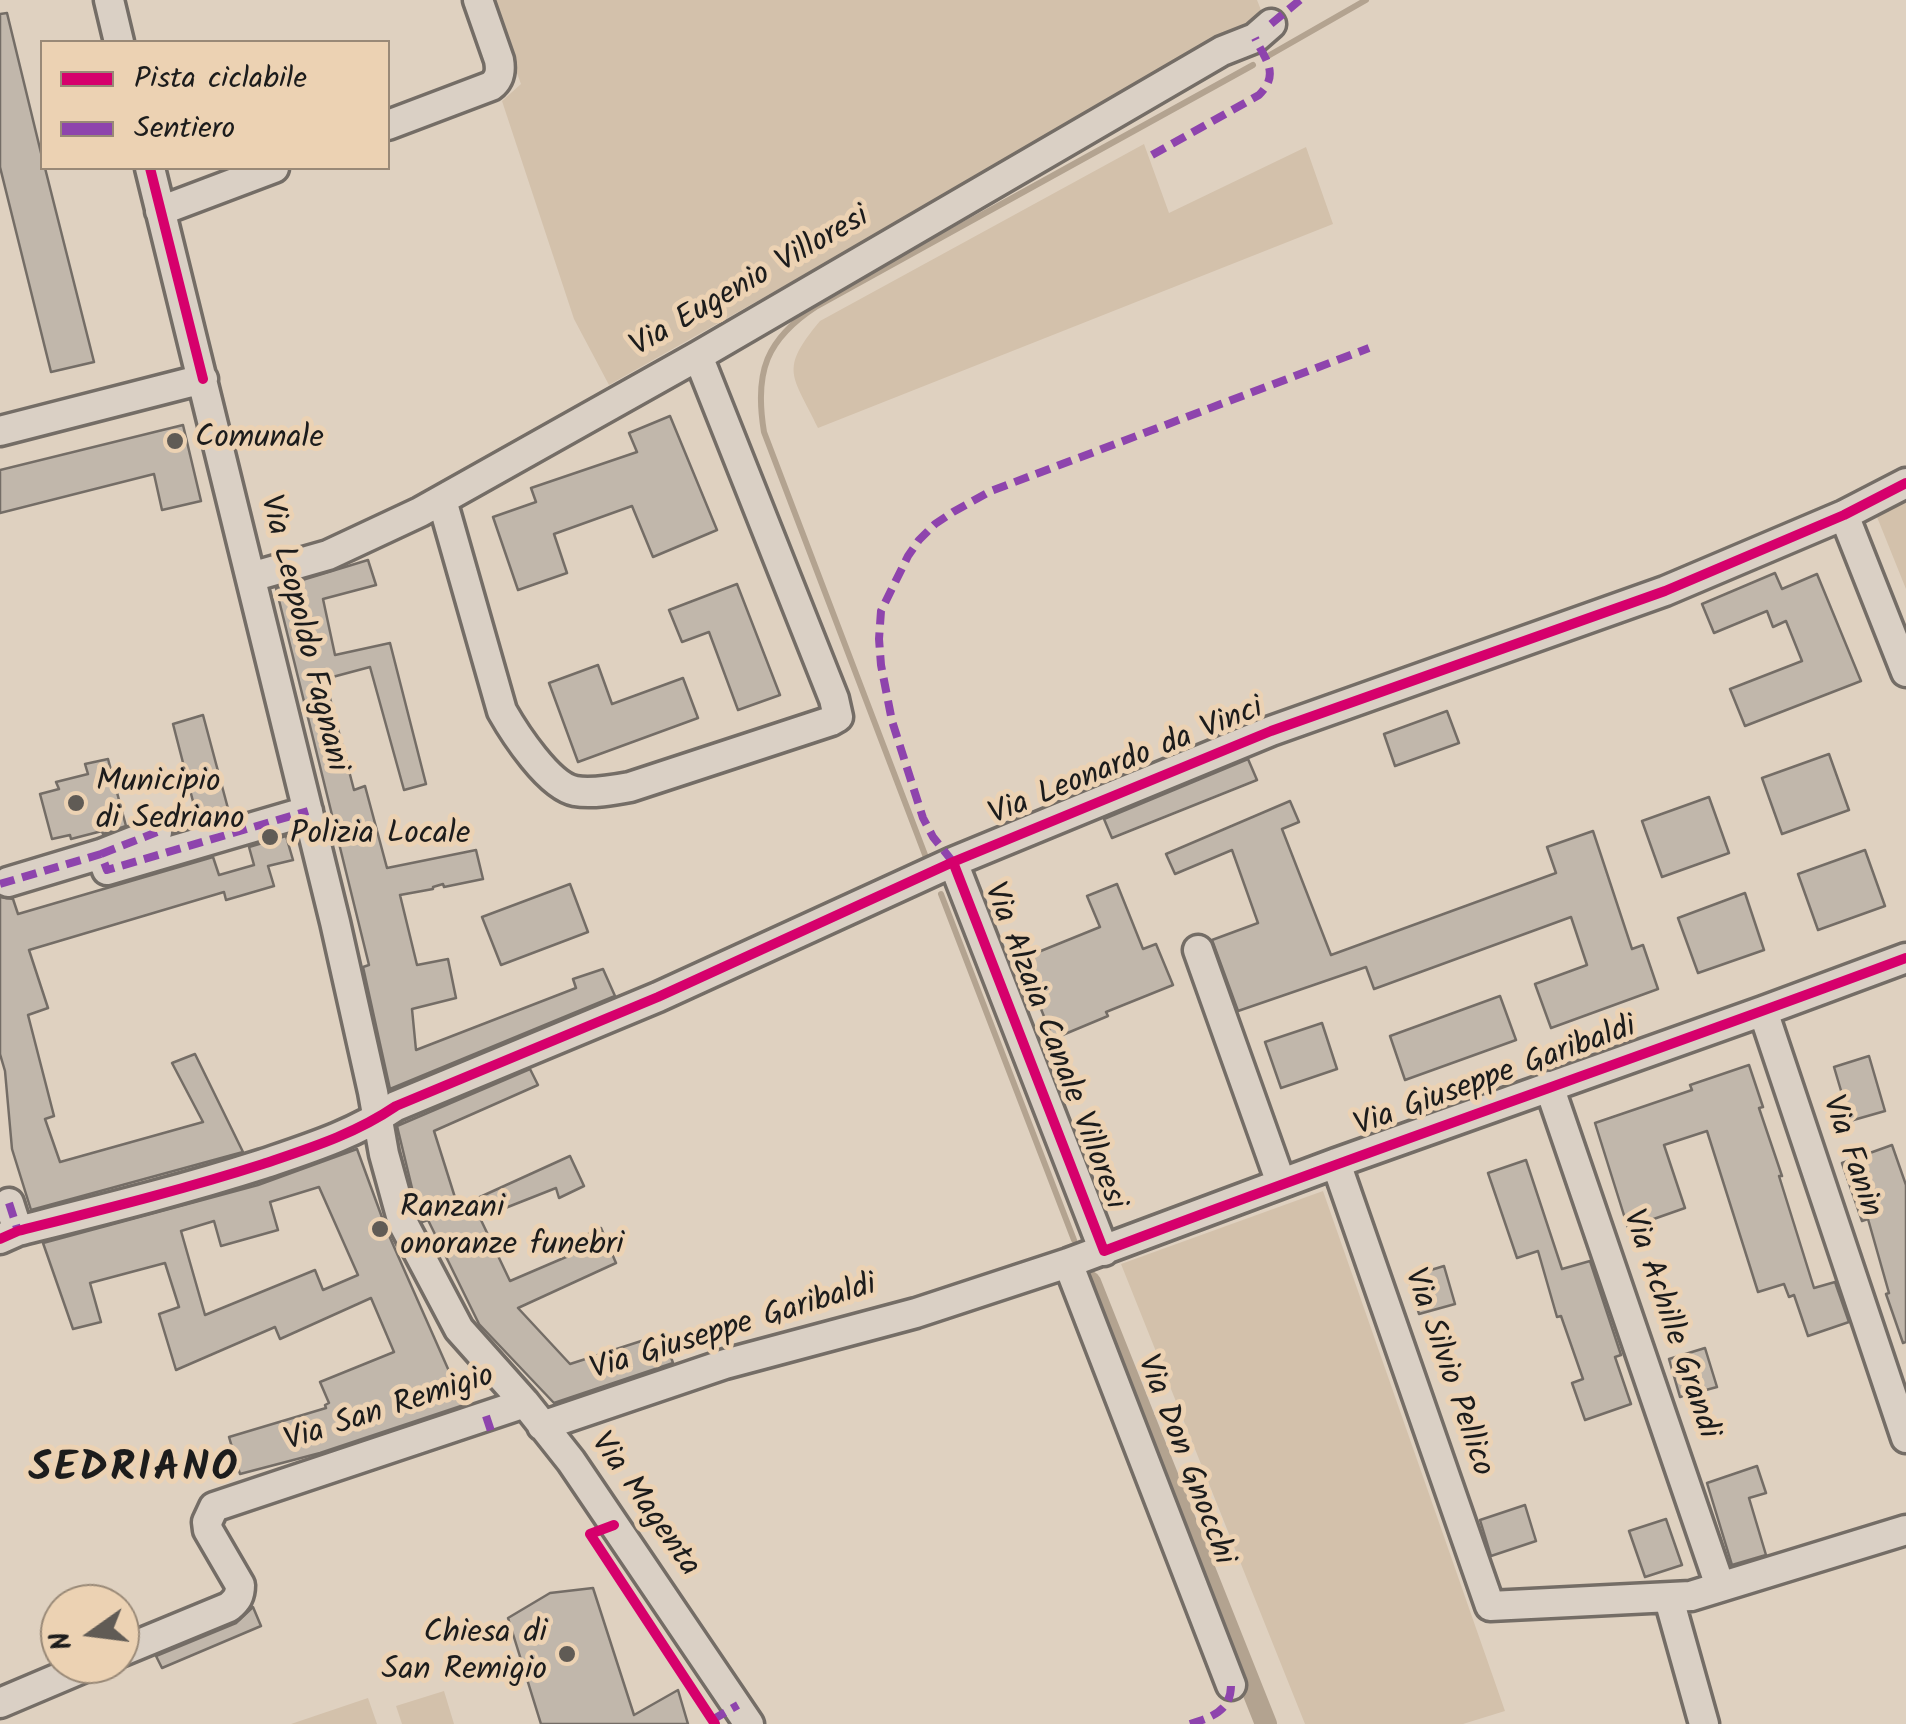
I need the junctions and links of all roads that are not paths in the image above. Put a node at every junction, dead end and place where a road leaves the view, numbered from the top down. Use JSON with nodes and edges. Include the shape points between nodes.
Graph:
{"nodes":[{"id":1,"x":109,"y":0,"type":"edge"},
{"id":2,"x":478,"y":0,"type":"edge"},
{"id":3,"x":1271,"y":24,"type":"dead end"},
{"id":4,"x":119,"y":40,"type":"edge"},
{"id":5,"x":390,"y":124,"type":"edge"},
{"id":6,"x":150,"y":170,"type":"edge"},
{"id":7,"x":269,"y":170,"type":"edge"},
{"id":8,"x":160,"y":210,"type":"junction"},
{"id":9,"x":698,"y":356,"type":"junction"},
{"id":10,"x":202,"y":379,"type":"junction"},
{"id":11,"x":0,"y":430,"type":"edge"},
{"id":12,"x":1906,"y":483,"type":"edge"},
{"id":13,"x":442,"y":500,"type":"junction"},
{"id":14,"x":1844,"y":516,"type":"junction"},
{"id":15,"x":251,"y":577,"type":"junction"},
{"id":16,"x":1906,"y":672,"type":"edge"},
{"id":17,"x":308,"y":811,"type":"junction"},
{"id":18,"x":157,"y":832,"type":"dead end"},
{"id":19,"x":100,"y":854,"type":"junction"},
{"id":20,"x":953,"y":862,"type":"junction"},
{"id":21,"x":8,"y":882,"type":"dead end"},
{"id":22,"x":1198,"y":950,"type":"dead end"},
{"id":23,"x":1906,"y":958,"type":"edge"},
{"id":24,"x":1763,"y":1012,"type":"junction"},
{"id":25,"x":1550,"y":1086,"type":"junction"},
{"id":26,"x":378,"y":1118,"type":"junction"},
{"id":27,"x":1336,"y":1162,"type":"junction"},
{"id":28,"x":1281,"y":1183,"type":"junction"},
{"id":29,"x":9,"y":1203,"type":"dead end"},
{"id":30,"x":9,"y":1235,"type":"edge"},
{"id":31,"x":1104,"y":1250,"type":"junction"},
{"id":32,"x":1068,"y":1263,"type":"junction"},
{"id":33,"x":525,"y":1403,"type":"junction"},
{"id":34,"x":542,"y":1426,"type":"junction"},
{"id":35,"x":1906,"y":1438,"type":"edge"},
{"id":36,"x":1906,"y":1530,"type":"edge"},
{"id":37,"x":1720,"y":1586,"type":"junction"},
{"id":38,"x":1669,"y":1599,"type":"junction"},
{"id":39,"x":140,"y":1644,"type":"edge"},
{"id":40,"x":45,"y":1684,"type":"edge"},
{"id":41,"x":1232,"y":1684,"type":"dead end"},
{"id":42,"x":0,"y":1703,"type":"edge"},
{"id":43,"x":749,"y":1724,"type":"edge"},
{"id":44,"x":1704,"y":1724,"type":"edge"}],
"edges":[{"from":1,"to":4,"type":"street"},
{"from":2,"to":5,"type":"street","via":[[500,68],[492,86]]},
{"from":3,"to":9,"type":"street","name":"Via Eugenio Villoresi"},
{"from":6,"to":8,"type":"street","name":"Via Leopoldo Fagnani"},
{"from":7,"to":8,"type":"street"},
{"from":8,"to":10,"type":"street","name":"Via Leopoldo Fagnani"},
{"from":9,"to":13,"type":"street","name":"Via Eugenio Villoresi"},
{"from":9,"to":13,"type":"street","via":[[834,699],[838,716],[832,721],[616,790],[572,790],[556,782],[502,712]]},
{"from":10,"to":11,"type":"street"},
{"from":10,"to":15,"type":"street","name":"Via Leopoldo Fagnani"},
{"from":12,"to":14,"type":"street","name":"Via Leonardo da Vinci"},
{"from":13,"to":15,"type":"street","name":"Via Eugenio Villoresi","via":[[328,555]]},
{"from":14,"to":16,"type":"street"},
{"from":14,"to":20,"type":"street","name":"Via Leonardo da Vinci","via":[[1665,590],[1271,731]]},
{"from":15,"to":17,"type":"street","name":"Via Leopoldo Fagnani"},
{"from":17,"to":19,"type":"street","via":[[107,870]]},
{"from":17,"to":26,"type":"street","name":"Via Leopoldo Fagnani"},
{"from":18,"to":19,"type":"street"},
{"from":19,"to":21,"type":"street"},
{"from":20,"to":26,"type":"street","name":"Via Leonardo da Vinci"},
{"from":20,"to":31,"type":"street","name":"Via Alzaia Canale Villoresi"},
{"from":22,"to":28,"type":"street"},
{"from":23,"to":24,"type":"street","name":"Via Giuseppe Garibaldi"},
{"from":24,"to":25,"type":"street","name":"Via Giuseppe Garibaldi"},
{"from":24,"to":35,"type":"street","name":"Via Fanin"},
{"from":25,"to":27,"type":"street","name":"Via Giuseppe Garibaldi"},
{"from":25,"to":37,"type":"street","name":"Via Achille Grandi"},
{"from":26,"to":30,"type":"street","name":"Via Leonardo da Vinci","via":[[336,1139],[187,1189]]},
{"from":26,"to":33,"type":"street","name":"Via Magenta","via":[[403,1223],[459,1329]]},
{"from":27,"to":28,"type":"street","name":"Via Giuseppe Garibaldi"},
{"from":27,"to":38,"type":"street","name":"Via Silvio Pellico","via":[[1490,1606]]},
{"from":28,"to":31,"type":"street","name":"Via Giuseppe Garibaldi"},
{"from":29,"to":30,"type":"street"},
{"from":31,"to":32,"type":"street","name":"Via Giuseppe Garibaldi"},
{"from":32,"to":34,"type":"street","name":"Via Giuseppe Garibaldi","via":[[725,1364]]},
{"from":32,"to":41,"type":"street","name":"Via Don Gnocchi"},
{"from":33,"to":34,"type":"street","name":"Via Magenta"},
{"from":33,"to":39,"type":"street","name":"Via San Remigio","via":[[489,1424],[214,1507],[208,1530],[240,1594],[229,1607]]},
{"from":34,"to":43,"type":"street","name":"Via Magenta"},
{"from":36,"to":37,"type":"street"},
{"from":37,"to":38,"type":"street"},
{"from":38,"to":44,"type":"street"},
{"from":40,"to":42,"type":"street"}]}
